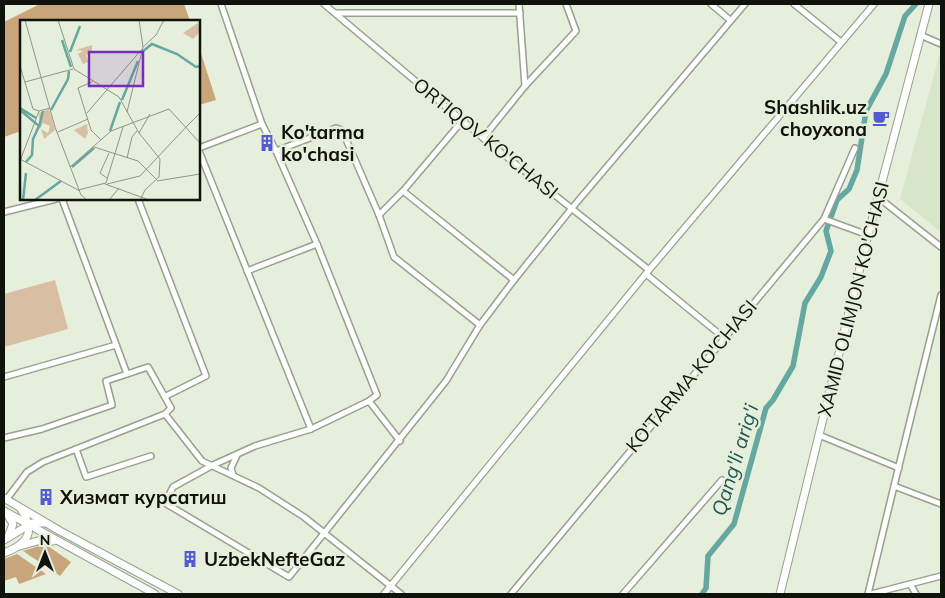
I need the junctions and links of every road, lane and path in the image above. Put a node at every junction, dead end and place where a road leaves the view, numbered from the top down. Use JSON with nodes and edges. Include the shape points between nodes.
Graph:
{"nodes":[{"id":1,"x":221,"y":4,"type":"edge"},
{"id":2,"x":324,"y":4,"type":"edge"},
{"id":3,"x":519,"y":4,"type":"edge"},
{"id":4,"x":566,"y":4,"type":"edge"},
{"id":5,"x":711,"y":4,"type":"edge"},
{"id":6,"x":745,"y":4,"type":"edge"},
{"id":7,"x":794,"y":4,"type":"edge"},
{"id":8,"x":874,"y":4,"type":"edge"},
{"id":9,"x":929,"y":4,"type":"edge"},
{"id":10,"x":520,"y":13,"type":"junction"},
{"id":11,"x":336,"y":14,"type":"junction"},
{"id":12,"x":730,"y":20,"type":"junction"},
{"id":13,"x":920,"y":35,"type":"junction"},
{"id":14,"x":842,"y":42,"type":"junction"},
{"id":15,"x":941,"y":44,"type":"edge"},
{"id":16,"x":525,"y":86,"type":"junction"},
{"id":17,"x":462,"y":120,"type":"junction"},
{"id":18,"x":262,"y":124,"type":"junction"},
{"id":19,"x":483,"y":138,"type":"junction"},
{"id":20,"x":855,"y":148,"type":"dead end"},
{"id":21,"x":200,"y":150,"type":"edge"},
{"id":22,"x":276,"y":151,"type":"junction"},
{"id":23,"x":200,"y":153,"type":"edge"},
{"id":24,"x":403,"y":191,"type":"junction"},
{"id":25,"x":878,"y":198,"type":"junction"},
{"id":26,"x":52,"y":200,"type":"edge"},
{"id":27,"x":62,"y":200,"type":"edge"},
{"id":28,"x":138,"y":200,"type":"edge"},
{"id":29,"x":572,"y":208,"type":"junction"},
{"id":30,"x":4,"y":212,"type":"edge"},
{"id":31,"x":379,"y":215,"type":"junction"},
{"id":32,"x":828,"y":220,"type":"junction"},
{"id":33,"x":868,"y":235,"type":"junction"},
{"id":34,"x":317,"y":244,"type":"junction"},
{"id":35,"x":941,"y":247,"type":"edge"},
{"id":36,"x":247,"y":271,"type":"junction"},
{"id":37,"x":647,"y":272,"type":"junction"},
{"id":38,"x":514,"y":280,"type":"junction"},
{"id":39,"x":941,"y":295,"type":"edge"},
{"id":40,"x":480,"y":325,"type":"junction"},
{"id":41,"x":723,"y":337,"type":"junction"},
{"id":42,"x":116,"y":346,"type":"junction"},
{"id":43,"x":127,"y":374,"type":"junction"},
{"id":44,"x":4,"y":378,"type":"edge"},
{"id":45,"x":166,"y":396,"type":"junction"},
{"id":46,"x":369,"y":401,"type":"junction"},
{"id":47,"x":165,"y":414,"type":"junction"},
{"id":48,"x":311,"y":429,"type":"junction"},
{"id":49,"x":819,"y":435,"type":"junction"},
{"id":50,"x":4,"y":438,"type":"edge"},
{"id":51,"x":400,"y":441,"type":"junction"},
{"id":52,"x":76,"y":449,"type":"junction"},
{"id":53,"x":237,"y":454,"type":"junction"},
{"id":54,"x":151,"y":456,"type":"dead end"},
{"id":55,"x":213,"y":464,"type":"junction"},
{"id":56,"x":899,"y":468,"type":"junction"},
{"id":57,"x":233,"y":475,"type":"junction"},
{"id":58,"x":722,"y":480,"type":"dead end"},
{"id":59,"x":894,"y":486,"type":"junction"},
{"id":60,"x":5,"y":499,"type":"edge"},
{"id":61,"x":941,"y":504,"type":"edge"},
{"id":62,"x":21,"y":508,"type":"junction"},
{"id":63,"x":5,"y":512,"type":"edge"},
{"id":64,"x":47,"y":524,"type":"junction"},
{"id":65,"x":29,"y":525,"type":"junction"},
{"id":66,"x":324,"y":533,"type":"junction"},
{"id":67,"x":4,"y":539,"type":"edge"},
{"id":68,"x":58,"y":542,"type":"junction"},
{"id":69,"x":18,"y":548,"type":"junction"},
{"id":70,"x":4,"y":553,"type":"edge"},
{"id":71,"x":941,"y":576,"type":"edge"},
{"id":72,"x":910,"y":584,"type":"junction"},
{"id":73,"x":390,"y":586,"type":"junction"},
{"id":74,"x":155,"y":594,"type":"edge"},
{"id":75,"x":178,"y":594,"type":"edge"},
{"id":76,"x":384,"y":594,"type":"edge"},
{"id":77,"x":401,"y":594,"type":"edge"},
{"id":78,"x":511,"y":594,"type":"edge"},
{"id":79,"x":623,"y":594,"type":"edge"},
{"id":80,"x":780,"y":594,"type":"edge"},
{"id":81,"x":869,"y":594,"type":"edge"},
{"id":82,"x":916,"y":594,"type":"edge"}],
"edges":[{"from":1,"to":18,"type":"street"},
{"from":2,"to":11,"type":"street","name":"ORTIQOV KO'CHASI"},
{"from":3,"to":10,"type":"street"},
{"from":4,"to":16,"type":"street","via":[[576,31]]},
{"from":5,"to":12,"type":"street"},
{"from":6,"to":12,"type":"street"},
{"from":7,"to":14,"type":"street"},
{"from":8,"to":14,"type":"street"},
{"from":9,"to":13,"type":"main road","name":"XAMID OLIMJON KO'CHASI"},
{"from":10,"to":11,"type":"street"},
{"from":10,"to":16,"type":"street"},
{"from":11,"to":17,"type":"street","name":"ORTIQOV KO'CHASI"},
{"from":12,"to":29,"type":"street"},
{"from":13,"to":15,"type":"street"},
{"from":13,"to":25,"type":"main road","name":"XAMID OLIMJON KO'CHASI"},
{"from":14,"to":37,"type":"street"},
{"from":16,"to":19,"type":"street"},
{"from":17,"to":19,"type":"street","name":"ORTIQOV KO'CHASI"},
{"from":17,"to":24,"type":"street"},
{"from":18,"to":21,"type":"street"},
{"from":18,"to":22,"type":"street"},
{"from":19,"to":29,"type":"street","name":"ORTIQOV KO'CHASI"},
{"from":20,"to":32,"type":"street","name":"KO'TARMA KO'CHASI"},
{"from":22,"to":31,"type":"street","via":[[336,128],[342,130]]},
{"from":22,"to":34,"type":"street"},
{"from":23,"to":36,"type":"street"},
{"from":24,"to":31,"type":"street"},
{"from":24,"to":38,"type":"street"},
{"from":25,"to":33,"type":"main road","name":"XAMID OLIMJON KO'CHASI"},
{"from":25,"to":35,"type":"street"},
{"from":26,"to":30,"type":"street"},
{"from":27,"to":42,"type":"street"},
{"from":28,"to":45,"type":"street","via":[[206,376]]},
{"from":29,"to":37,"type":"street","name":"ORTIQOV KO'CHASI"},
{"from":29,"to":38,"type":"street"},
{"from":31,"to":40,"type":"street","via":[[394,257]]},
{"from":32,"to":33,"type":"street"},
{"from":32,"to":41,"type":"street","name":"KO'TARMA KO'CHASI"},
{"from":33,"to":49,"type":"main road","name":"XAMID OLIMJON KO'CHASI"},
{"from":34,"to":36,"type":"street"},
{"from":34,"to":46,"type":"street","via":[[377,395]]},
{"from":36,"to":48,"type":"street"},
{"from":37,"to":41,"type":"street","name":"ORTIQOV KO'CHASI"},
{"from":37,"to":73,"type":"street"},
{"from":38,"to":40,"type":"street"},
{"from":39,"to":56,"type":"street"},
{"from":40,"to":51,"type":"street","via":[[446,382]]},
{"from":41,"to":78,"type":"street","name":"KO'TARMA KO'CHASI"},
{"from":42,"to":43,"type":"street"},
{"from":42,"to":44,"type":"street"},
{"from":43,"to":45,"type":"street","via":[[148,367]]},
{"from":43,"to":50,"type":"street","via":[[106,381],[112,405]]},
{"from":45,"to":47,"type":"street","via":[[171,408]]},
{"from":46,"to":48,"type":"street"},
{"from":46,"to":51,"type":"street"},
{"from":47,"to":52,"type":"street"},
{"from":47,"to":55,"type":"street","via":[[202,461]]},
{"from":48,"to":53,"type":"street"},
{"from":49,"to":56,"type":"street"},
{"from":49,"to":80,"type":"main road","name":"XAMID OLIMJON KO'CHASI"},
{"from":51,"to":66,"type":"street"},
{"from":52,"to":54,"type":"street","via":[[86,477]]},
{"from":52,"to":60,"type":"street","via":[[27,472]]},
{"from":53,"to":55,"type":"street"},
{"from":53,"to":57,"type":"street","via":[[231,468]]},
{"from":55,"to":57,"type":"street"},
{"from":55,"to":66,"type":"street","via":[[173,487],[165,503],[289,577]]},
{"from":56,"to":59,"type":"street"},
{"from":57,"to":66,"type":"street","via":[[259,488]]},
{"from":58,"to":79,"type":"street"},
{"from":59,"to":61,"type":"street"},
{"from":59,"to":81,"type":"street"},
{"from":60,"to":62,"type":"main road"},
{"from":62,"to":64,"type":"main road"},
{"from":62,"to":65,"type":"main road"},
{"from":63,"to":65,"type":"main road"},
{"from":63,"to":67,"type":"main road","via":[[13,524],[10,534]]},
{"from":64,"to":65,"type":"main road"},
{"from":64,"to":75,"type":"main road"},
{"from":65,"to":67,"type":"main road"},
{"from":65,"to":68,"type":"main road"},
{"from":65,"to":69,"type":"main road","via":[[28,535]]},
{"from":66,"to":73,"type":"street"},
{"from":68,"to":69,"type":"main road","via":[[41,540]]},
{"from":68,"to":74,"type":"main road"},
{"from":69,"to":70,"type":"main road"},
{"from":71,"to":72,"type":"street"},
{"from":72,"to":81,"type":"street"},
{"from":72,"to":82,"type":"street"},
{"from":73,"to":76,"type":"street"},
{"from":73,"to":77,"type":"street"}]}
